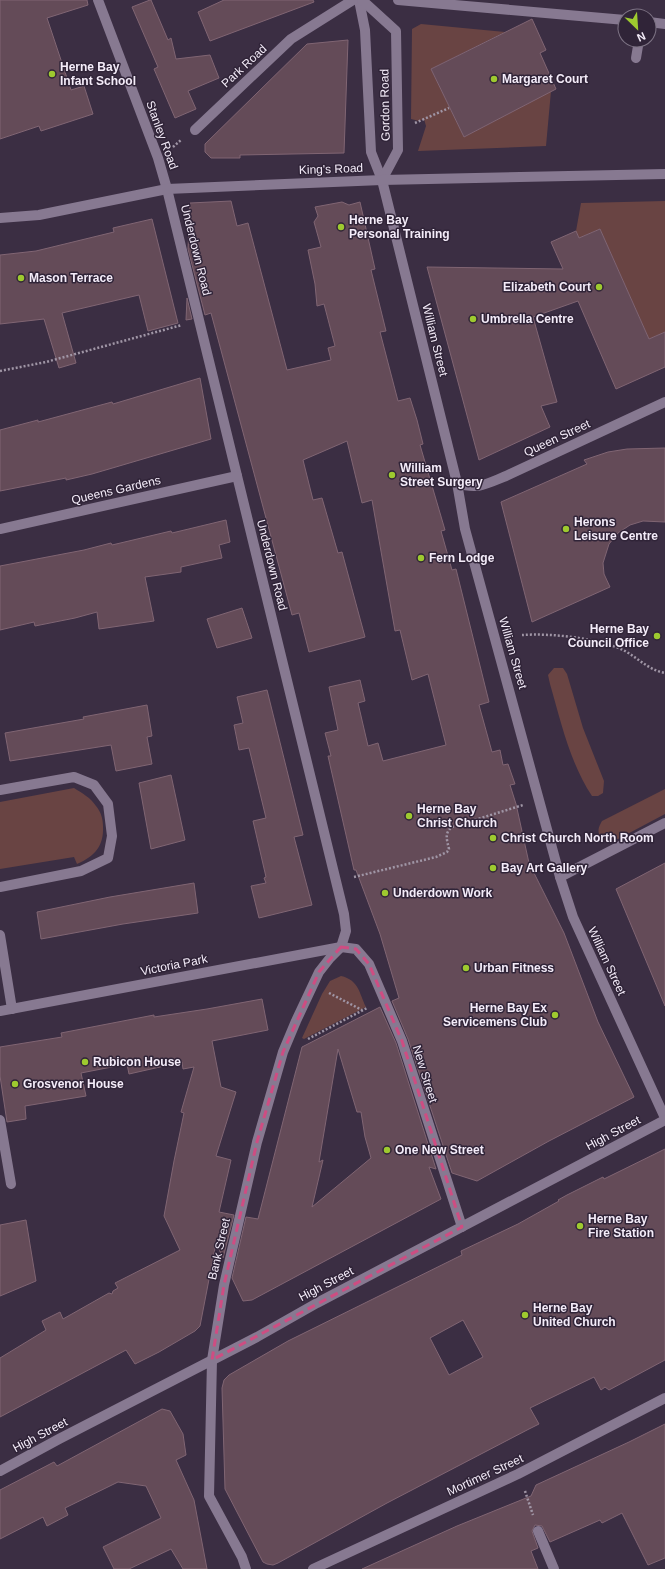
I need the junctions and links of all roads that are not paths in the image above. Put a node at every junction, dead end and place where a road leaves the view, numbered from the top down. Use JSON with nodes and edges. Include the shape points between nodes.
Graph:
{"nodes":[{"id":1,"x":98,"y":0,"type":"edge"},
{"id":2,"x":353,"y":0,"type":"edge"},
{"id":3,"x":359,"y":0,"type":"edge"},
{"id":4,"x":362,"y":0,"type":"edge"},
{"id":5,"x":398,"y":0,"type":"edge"},
{"id":6,"x":617,"y":19,"type":"edge"},
{"id":7,"x":638,"y":48,"type":"edge"},
{"id":8,"x":636,"y":58,"type":"dead end"},
{"id":9,"x":195,"y":130,"type":"road end"},
{"id":10,"x":665,"y":174,"type":"edge"},
{"id":11,"x":382,"y":180,"type":"junction"},
{"id":12,"x":167,"y":189,"type":"junction"},
{"id":13,"x":0,"y":218,"type":"edge"},
{"id":14,"x":665,"y":402,"type":"edge"},
{"id":15,"x":237,"y":476,"type":"junction"},
{"id":16,"x":457,"y":483,"type":"junction"},
{"id":17,"x":0,"y":530,"type":"edge"},
{"id":18,"x":0,"y":790,"type":"edge"},
{"id":19,"x":665,"y":823,"type":"edge"},
{"id":20,"x":560,"y":877,"type":"junction"},
{"id":21,"x":0,"y":887,"type":"edge"},
{"id":22,"x":0,"y":935,"type":"edge"},
{"id":23,"x":341,"y":947,"type":"junction"},
{"id":24,"x":12,"y":1009,"type":"junction"},
{"id":25,"x":0,"y":1011,"type":"edge"},
{"id":26,"x":665,"y":1119,"type":"edge"},
{"id":27,"x":0,"y":1120,"type":"edge"},
{"id":28,"x":11,"y":1184,"type":"dead end"},
{"id":29,"x":462,"y":1227,"type":"junction"},
{"id":30,"x":212,"y":1360,"type":"junction"},
{"id":31,"x":665,"y":1398,"type":"edge"},
{"id":32,"x":0,"y":1471,"type":"edge"},
{"id":33,"x":538,"y":1531,"type":"road end"},
{"id":34,"x":246,"y":1569,"type":"edge"},
{"id":35,"x":313,"y":1569,"type":"edge"},
{"id":36,"x":554,"y":1569,"type":"edge"}],
"edges":[{"from":1,"to":12,"type":"street","name":"Stanley Road","via":[[158,158]]},
{"from":2,"to":9,"type":"street","name":"Park Road","via":[[292,39]]},
{"from":3,"to":11,"type":"street","name":"Gordon Road","via":[[364,30],[371,152]]},
{"from":4,"to":11,"type":"street","name":"Gordon Road","via":[[396,32],[398,150]]},
{"from":5,"to":6,"type":"street"},
{"from":7,"to":8,"type":"street"},
{"from":10,"to":11,"type":"street","name":"King's Road"},
{"from":11,"to":12,"type":"street","name":"King's Road"},
{"from":11,"to":16,"type":"street","name":"William Street"},
{"from":12,"to":13,"type":"street","name":"King's Road","via":[[39,215]]},
{"from":12,"to":15,"type":"street","name":"Underdown Road"},
{"from":14,"to":16,"type":"street","name":"Queen Street","via":[[483,486],[469,487]]},
{"from":15,"to":17,"type":"street","name":"Queens Gardens"},
{"from":15,"to":23,"type":"street","name":"Underdown Road","via":[[344,914],[346,931]]},
{"from":16,"to":20,"type":"street","name":"William Street","via":[[465,529]]},
{"from":18,"to":21,"type":"street","via":[[74,777],[94,785],[108,804],[112,836],[108,858],[81,871]]},
{"from":19,"to":20,"type":"street"},
{"from":20,"to":26,"type":"street","name":"William Street","via":[[573,917]]},
{"from":22,"to":24,"type":"street"},
{"from":23,"to":24,"type":"street","name":"Victoria Park"},
{"from":23,"to":29,"type":"street","name":"New Street","via":[[356,949],[369,964],[402,1041]]},
{"from":23,"to":30,"type":"street","name":"Bank Street","via":[[319,972],[283,1052],[257,1142],[224,1285]]},
{"from":24,"to":25,"type":"street","name":"Victoria Park"},
{"from":26,"to":29,"type":"street","name":"High Street"},
{"from":27,"to":28,"type":"street"},
{"from":29,"to":30,"type":"street","name":"High Street"},
{"from":30,"to":32,"type":"street","name":"High Street"},
{"from":30,"to":34,"type":"street","name":"Bank Street","via":[[209,1496]]},
{"from":31,"to":35,"type":"street","name":"Mortimer Street","via":[[518,1474]]},
{"from":33,"to":36,"type":"street"}]}
